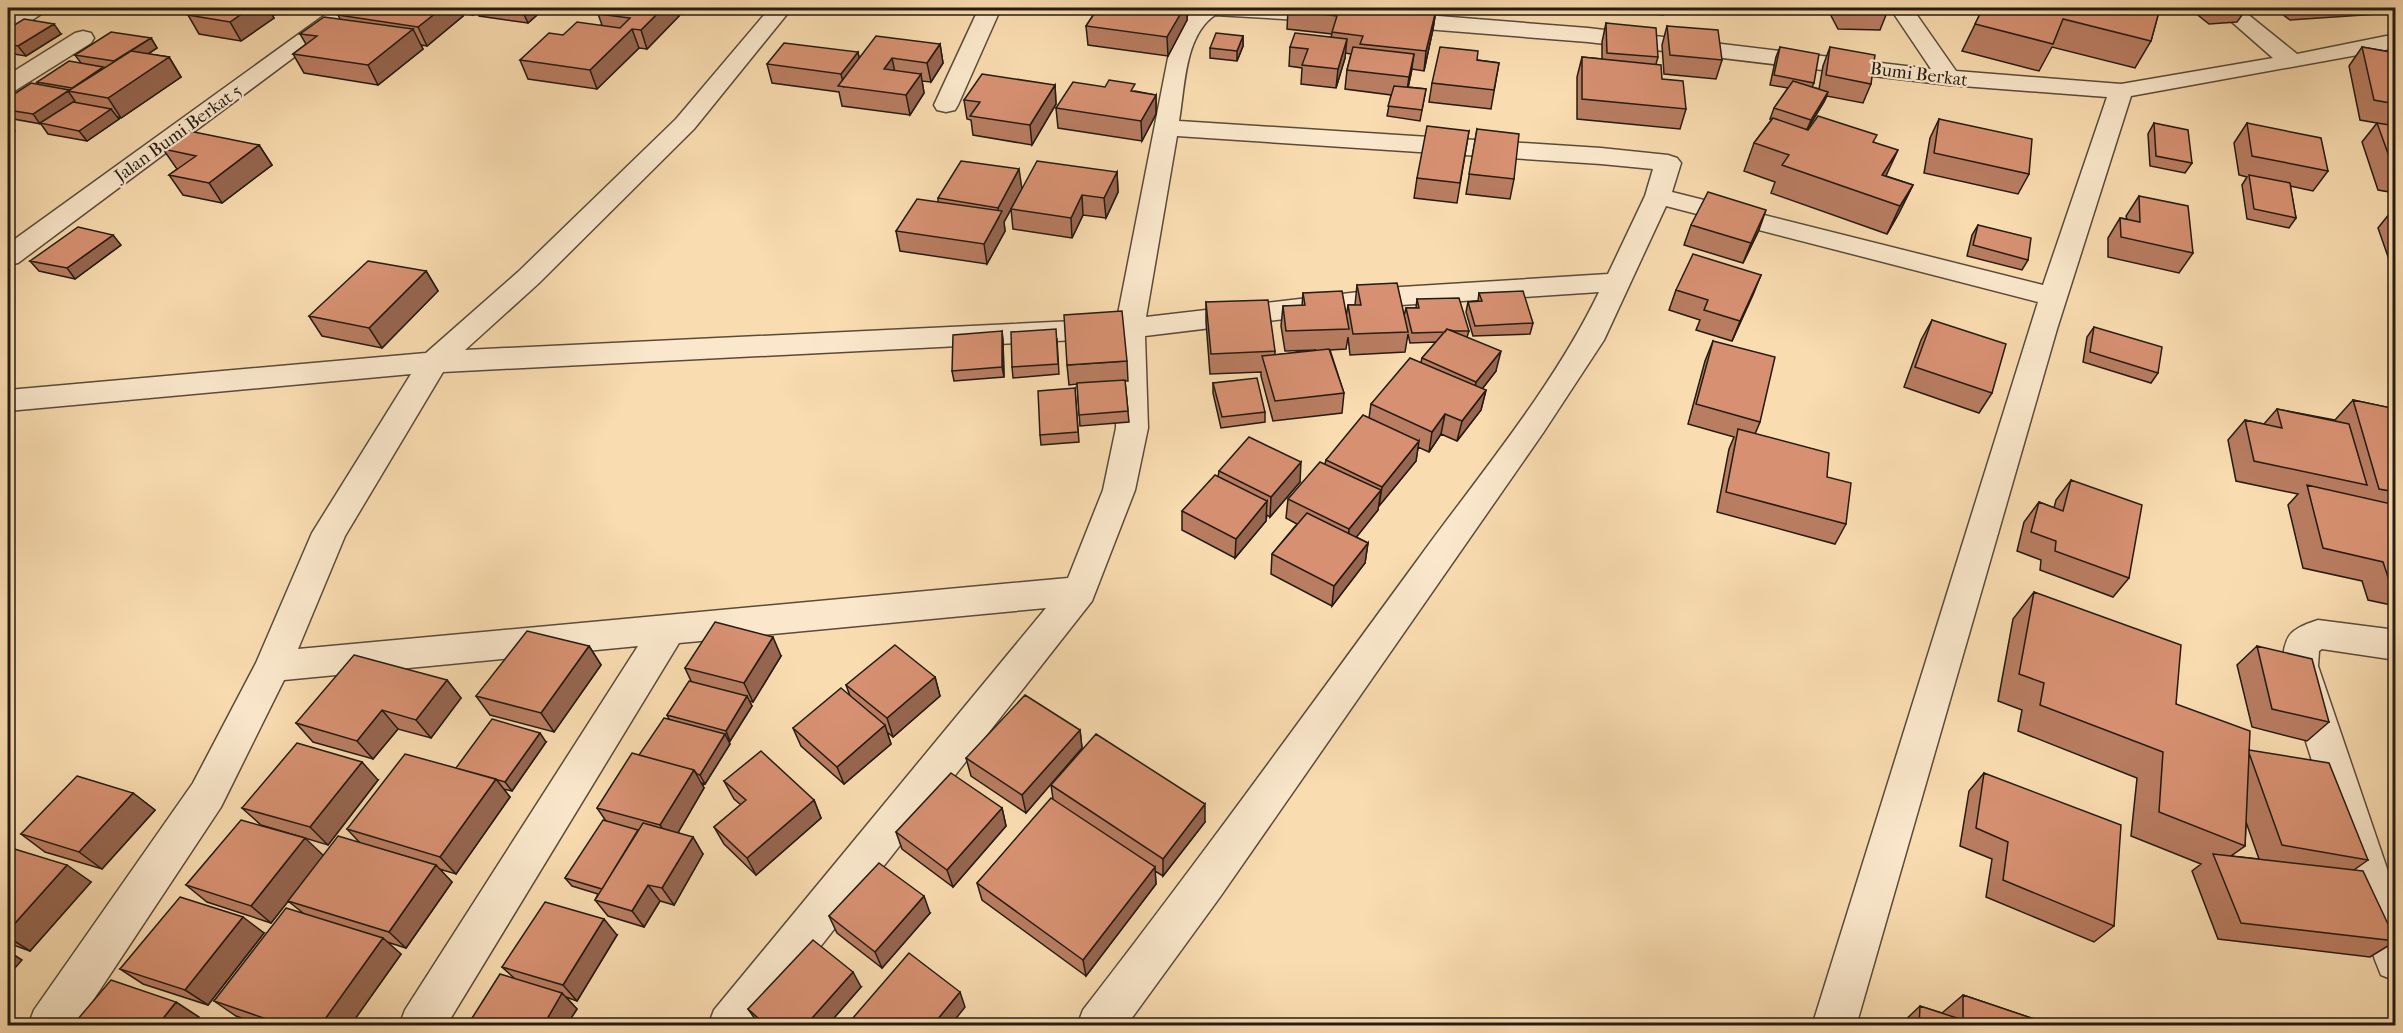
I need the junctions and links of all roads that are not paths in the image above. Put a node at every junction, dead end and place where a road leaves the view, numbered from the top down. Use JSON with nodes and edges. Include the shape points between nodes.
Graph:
{"nodes":[{"id":1,"x":39,"y":8,"type":"edge"},
{"id":2,"x":349,"y":8,"type":"edge"},
{"id":3,"x":781,"y":8,"type":"edge"},
{"id":4,"x":990,"y":8,"type":"edge"},
{"id":5,"x":1901,"y":8,"type":"edge"},
{"id":6,"x":2227,"y":8,"type":"edge"},
{"id":7,"x":1347,"y":14,"type":"edge"},
{"id":8,"x":8,"y":26,"type":"edge"},
{"id":9,"x":83,"y":38,"type":"dead end"},
{"id":10,"x":2396,"y":41,"type":"edge"},
{"id":11,"x":2292,"y":62,"type":"junction"},
{"id":12,"x":1949,"y":78,"type":"junction"},
{"id":13,"x":8,"y":84,"type":"edge"},
{"id":14,"x":2121,"y":90,"type":"junction"},
{"id":15,"x":946,"y":105,"type":"dead end"},
{"id":16,"x":1167,"y":128,"type":"junction"},
{"id":17,"x":1658,"y":196,"type":"junction"},
{"id":18,"x":8,"y":257,"type":"edge"},
{"id":19,"x":1619,"y":282,"type":"junction"},
{"id":20,"x":2055,"y":297,"type":"junction"},
{"id":21,"x":1130,"y":328,"type":"junction"},
{"id":22,"x":434,"y":362,"type":"junction"},
{"id":23,"x":8,"y":400,"type":"edge"},
{"id":24,"x":1080,"y":591,"type":"junction"},
{"id":25,"x":669,"y":630,"type":"junction"},
{"id":26,"x":2396,"y":645,"type":"edge"},
{"id":27,"x":273,"y":666,"type":"junction"},
{"id":28,"x":2396,"y":960,"type":"edge"},
{"id":29,"x":50,"y":1026,"type":"edge"},
{"id":30,"x":421,"y":1026,"type":"edge"},
{"id":31,"x":730,"y":1026,"type":"edge"},
{"id":32,"x":1099,"y":1026,"type":"edge"},
{"id":33,"x":1834,"y":1026,"type":"edge"}],
"edges":[{"from":1,"to":8,"type":"street"},
{"from":2,"to":18,"type":"street","name":"Jalan Bumi Berkat 5"},
{"from":3,"to":22,"type":"street","via":[[685,124],[528,278]]},
{"from":4,"to":15,"type":"street"},
{"from":5,"to":12,"type":"street"},
{"from":6,"to":11,"type":"street"},
{"from":7,"to":12,"type":"street","name":"Bumi Berkat","via":[[1599,36]]},
{"from":7,"to":16,"type":"street","name":"Bumi Berkat","via":[[1210,8],[1194,17],[1183,42]]},
{"from":9,"to":13,"type":"street"},
{"from":10,"to":11,"type":"street","name":"Bumi Berkat"},
{"from":11,"to":14,"type":"street","name":"Bumi Berkat"},
{"from":12,"to":14,"type":"street","name":"Bumi Berkat"},
{"from":14,"to":20,"type":"street"},
{"from":16,"to":17,"type":"street","via":[[1601,156],[1668,164]]},
{"from":16,"to":21,"type":"street","name":"Bumi Berkat"},
{"from":17,"to":19,"type":"street"},
{"from":17,"to":20,"type":"street"},
{"from":19,"to":21,"type":"street","via":[[1401,296]]},
{"from":19,"to":32,"type":"street","via":[[1594,333],[1532,425],[1206,883]]},
{"from":20,"to":33,"type":"street"},
{"from":21,"to":22,"type":"street"},
{"from":21,"to":24,"type":"street","name":"Bumi Berkat","via":[[1132,428],[1119,490]]},
{"from":22,"to":23,"type":"street"},
{"from":22,"to":27,"type":"street","via":[[329,533]]},
{"from":24,"to":25,"type":"street"},
{"from":24,"to":31,"type":"street","name":"Bumi Berkat"},
{"from":25,"to":27,"type":"street"},
{"from":25,"to":30,"type":"street"},
{"from":26,"to":28,"type":"street","via":[[2318,634],[2302,643],[2300,666]]},
{"from":27,"to":29,"type":"street","via":[[207,795]]}]}
